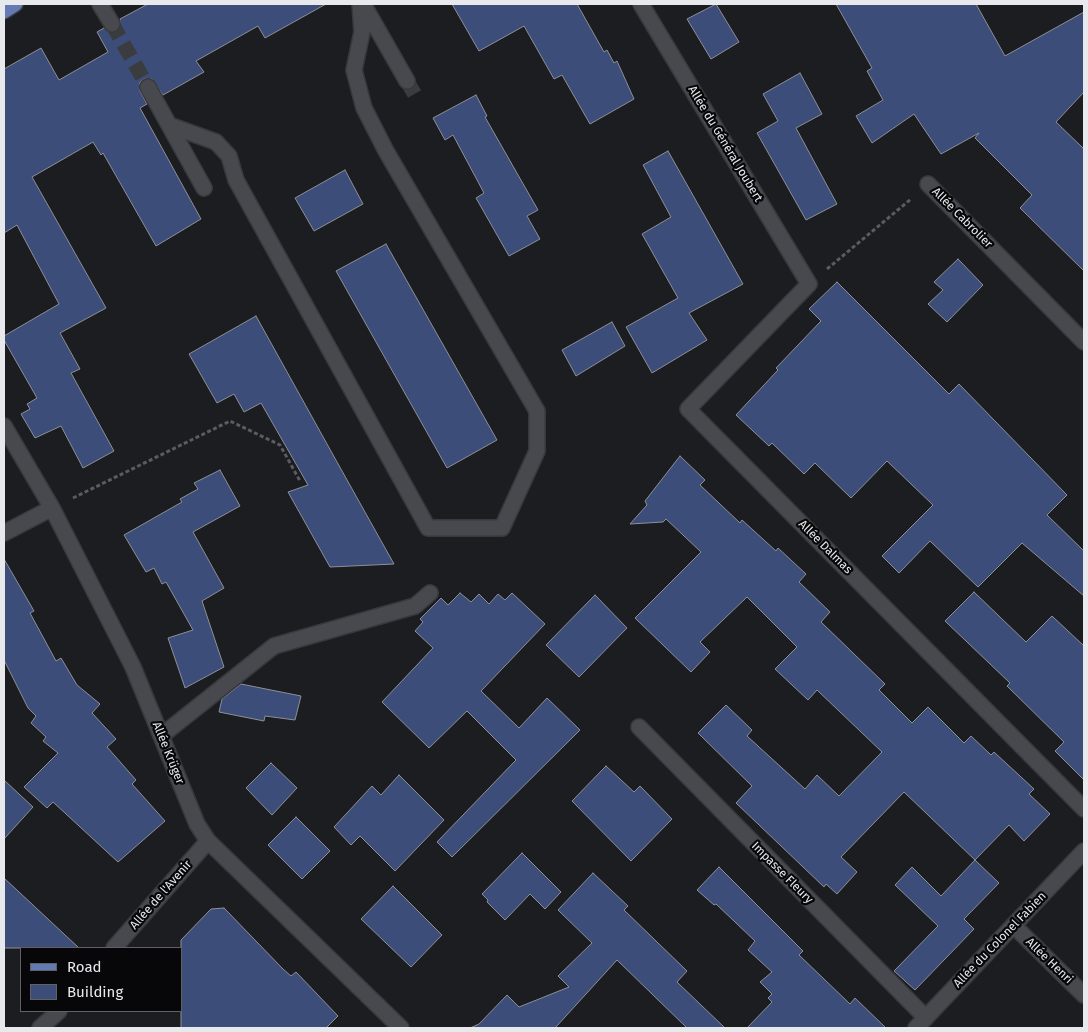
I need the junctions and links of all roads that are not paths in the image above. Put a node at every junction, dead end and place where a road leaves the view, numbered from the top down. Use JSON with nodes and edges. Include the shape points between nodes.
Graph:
{"nodes":[{"id":1,"x":15,"y":4,"type":"edge"},
{"id":2,"x":100,"y":4,"type":"edge"},
{"id":3,"x":362,"y":4,"type":"edge"},
{"id":4,"x":641,"y":4,"type":"edge"},
{"id":5,"x":4,"y":11,"type":"edge"},
{"id":6,"x":112,"y":24,"type":"tunnel mouth"},
{"id":7,"x":407,"y":81,"type":"tunnel mouth"},
{"id":8,"x":148,"y":87,"type":"tunnel mouth"},
{"id":9,"x":170,"y":125,"type":"junction"},
{"id":10,"x":928,"y":184,"type":"road end"},
{"id":11,"x":204,"y":188,"type":"dead end"},
{"id":12,"x":809,"y":284,"type":"joint"},
{"id":13,"x":1084,"y":342,"type":"edge"},
{"id":14,"x":4,"y":426,"type":"edge"},
{"id":15,"x":52,"y":508,"type":"junction"},
{"id":16,"x":4,"y":533,"type":"edge"},
{"id":17,"x":430,"y":593,"type":"dead end"},
{"id":18,"x":638,"y":727,"type":"dead end"},
{"id":19,"x":161,"y":736,"type":"junction"},
{"id":20,"x":1084,"y":809,"type":"edge"},
{"id":21,"x":208,"y":841,"type":"junction"},
{"id":22,"x":1084,"y":851,"type":"edge"},
{"id":23,"x":1014,"y":926,"type":"junction"},
{"id":24,"x":115,"y":947,"type":"edge"},
{"id":25,"x":1084,"y":995,"type":"edge"},
{"id":26,"x":58,"y":1012,"type":"edge"},
{"id":27,"x":921,"y":1023,"type":"edge"},
{"id":28,"x":40,"y":1028,"type":"edge"},
{"id":29,"x":401,"y":1028,"type":"edge"}],
"edges":[{"from":1,"to":5,"type":"main road"},
{"from":2,"to":6,"type":"street"},
{"from":3,"to":7,"type":"street"},
{"from":3,"to":9,"type":"street","via":[[362,32],[354,70],[364,108],[537,411],[537,451],[502,528],[428,528],[236,180],[229,156],[216,142]]},
{"from":4,"to":12,"type":"street","name":"Allée du Général Joubert"},
{"from":8,"to":9,"type":"street"},
{"from":9,"to":11,"type":"street"},
{"from":10,"to":13,"type":"street","name":"Allée Cabrolier"},
{"from":12,"to":20,"type":"street","name":"Allée Dalmas","via":[[688,409]]},
{"from":14,"to":15,"type":"street","name":"Allée Krüger"},
{"from":15,"to":16,"type":"street"},
{"from":15,"to":19,"type":"street","name":"Allée Krüger","via":[[133,667]]},
{"from":17,"to":19,"type":"street","via":[[415,606],[274,646]]},
{"from":18,"to":27,"type":"street","name":"Impasse Fleury"},
{"from":19,"to":21,"type":"street","name":"Allée Krüger","via":[[197,824]]},
{"from":21,"to":24,"type":"street","name":"Allée de l'Avenir"},
{"from":21,"to":29,"type":"street","name":"Allée Krüger"},
{"from":22,"to":23,"type":"street","name":"Allée du Colonel Fabien"},
{"from":23,"to":25,"type":"street","name":"Allée Henri"},
{"from":23,"to":27,"type":"street","name":"Allée du Colonel Fabien"},
{"from":26,"to":28,"type":"street"}]}
